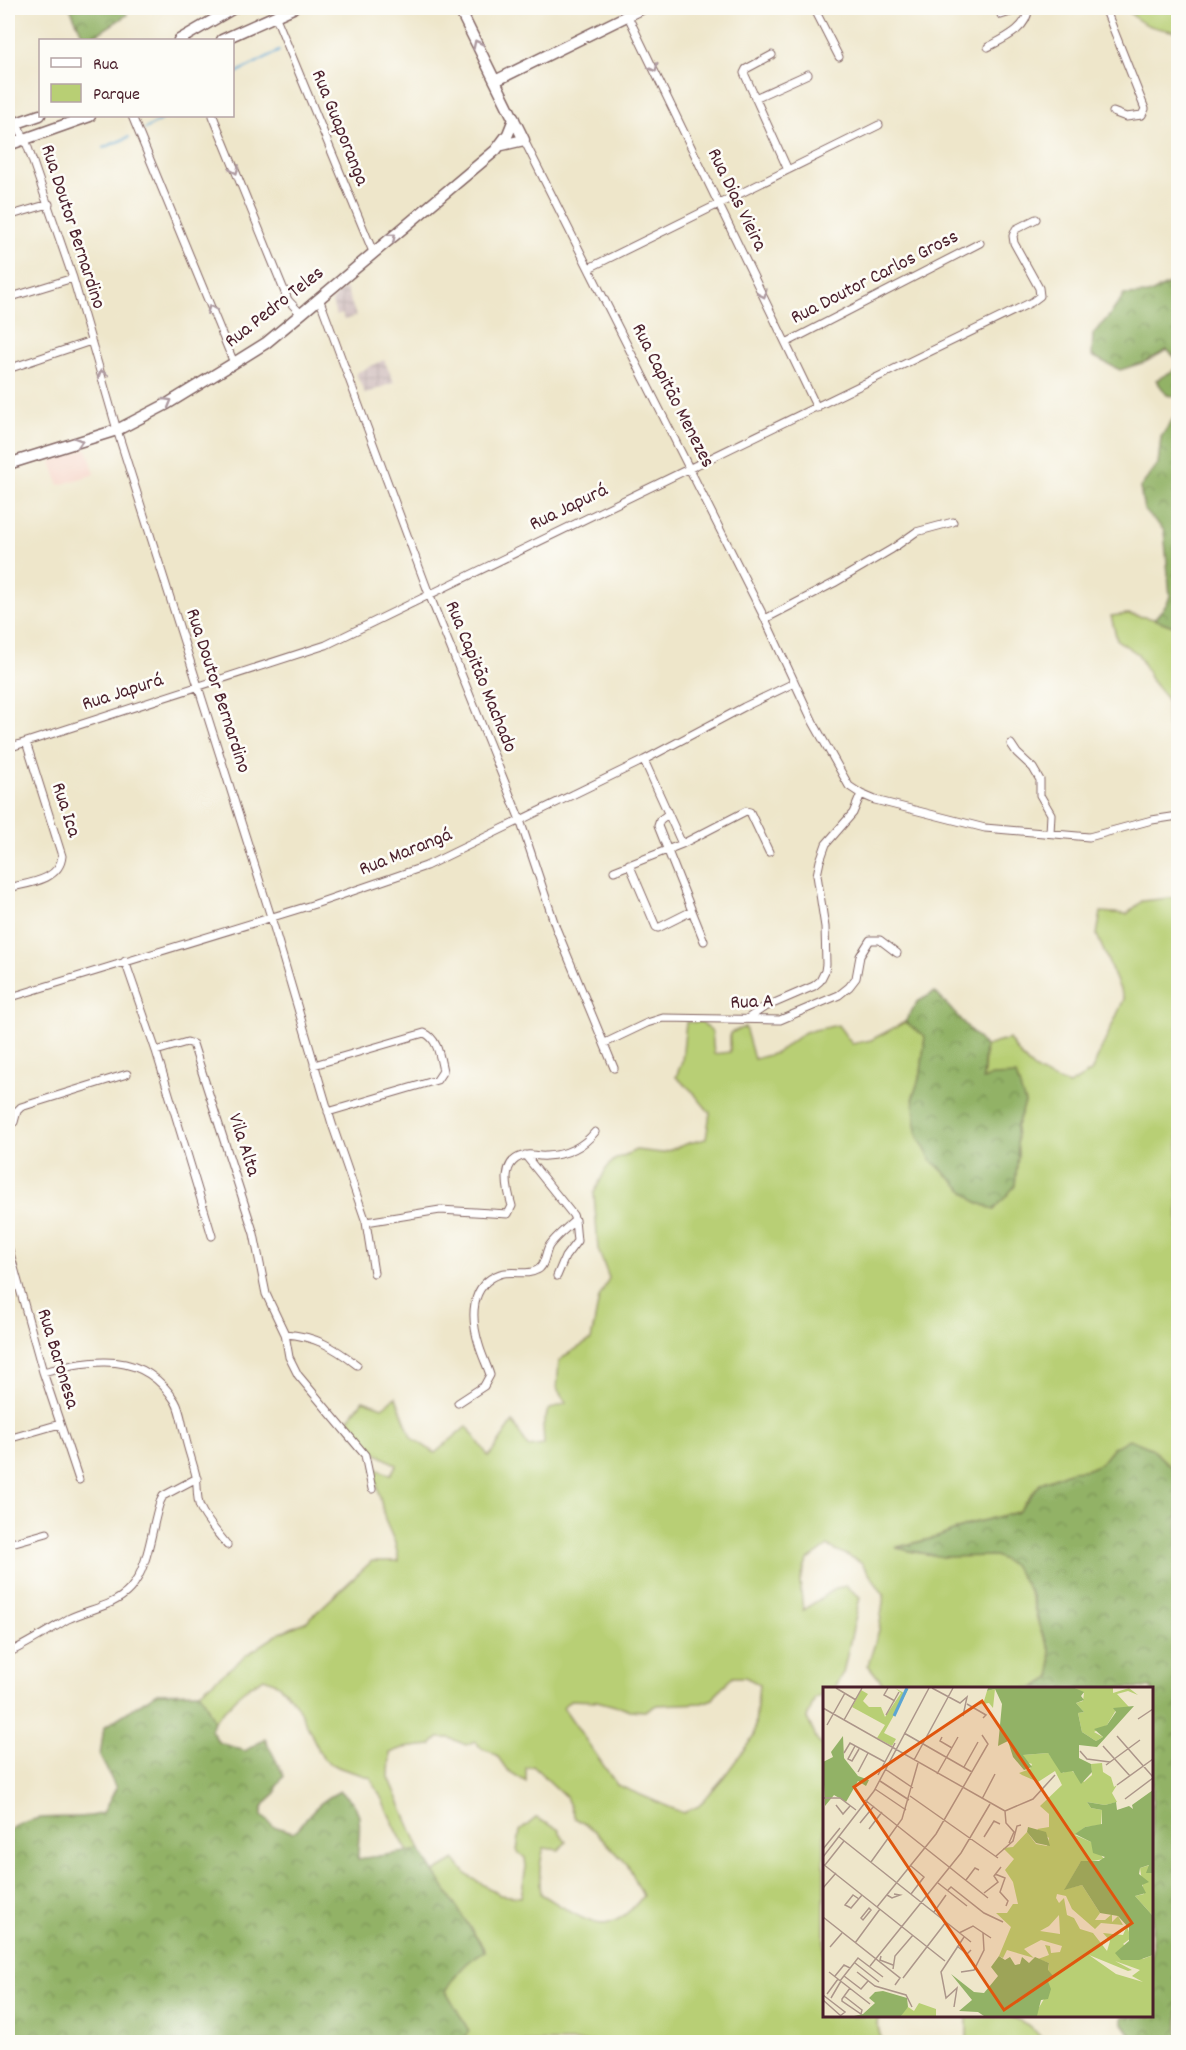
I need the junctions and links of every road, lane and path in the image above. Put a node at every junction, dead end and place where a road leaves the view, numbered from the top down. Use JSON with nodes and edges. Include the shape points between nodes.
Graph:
{"nodes":[{"id":1,"x":234,"y":8,"type":"edge"},
{"id":2,"x":292,"y":8,"type":"edge"},
{"id":3,"x":459,"y":8,"type":"edge"},
{"id":4,"x":643,"y":8,"type":"edge"},
{"id":5,"x":814,"y":8,"type":"edge"},
{"id":6,"x":1026,"y":8,"type":"edge"},
{"id":7,"x":1105,"y":8,"type":"edge"},
{"id":8,"x":626,"y":11,"type":"edge"},
{"id":9,"x":275,"y":15,"type":"junction"},
{"id":10,"x":1001,"y":15,"type":"dead end"},
{"id":11,"x":181,"y":39,"type":"edge"},
{"id":12,"x":224,"y":39,"type":"edge"},
{"id":13,"x":988,"y":47,"type":"dead end"},
{"id":14,"x":772,"y":55,"type":"dead end"},
{"id":15,"x":838,"y":57,"type":"dead end"},
{"id":16,"x":808,"y":74,"type":"dead end"},
{"id":17,"x":495,"y":81,"type":"junction"},
{"id":18,"x":755,"y":98,"type":"junction"},
{"id":19,"x":1113,"y":112,"type":"dead end"},
{"id":20,"x":39,"y":115,"type":"edge"},
{"id":21,"x":87,"y":117,"type":"edge"},
{"id":22,"x":132,"y":117,"type":"edge"},
{"id":23,"x":213,"y":117,"type":"edge"},
{"id":24,"x":514,"y":119,"type":"junction"},
{"id":25,"x":12,"y":125,"type":"edge"},
{"id":26,"x":879,"y":125,"type":"dead end"},
{"id":27,"x":26,"y":139,"type":"junction"},
{"id":28,"x":524,"y":140,"type":"junction"},
{"id":29,"x":8,"y":145,"type":"edge"},
{"id":30,"x":502,"y":145,"type":"junction"},
{"id":31,"x":788,"y":170,"type":"junction"},
{"id":32,"x":719,"y":203,"type":"junction"},
{"id":33,"x":49,"y":204,"type":"junction"},
{"id":34,"x":8,"y":216,"type":"edge"},
{"id":35,"x":1036,"y":219,"type":"dead end"},
{"id":36,"x":980,"y":243,"type":"dead end"},
{"id":37,"x":374,"y":252,"type":"junction"},
{"id":38,"x":589,"y":268,"type":"junction"},
{"id":39,"x":73,"y":278,"type":"junction"},
{"id":40,"x":8,"y":298,"type":"edge"},
{"id":41,"x":319,"y":298,"type":"junction"},
{"id":42,"x":301,"y":314,"type":"junction"},
{"id":43,"x":91,"y":341,"type":"junction"},
{"id":44,"x":786,"y":343,"type":"junction"},
{"id":45,"x":234,"y":363,"type":"junction"},
{"id":46,"x":8,"y":369,"type":"edge"},
{"id":47,"x":817,"y":408,"type":"junction"},
{"id":48,"x":117,"y":430,"type":"junction"},
{"id":49,"x":8,"y":464,"type":"edge"},
{"id":50,"x":689,"y":470,"type":"junction"},
{"id":51,"x":953,"y":522,"type":"dead end"},
{"id":52,"x":429,"y":594,"type":"junction"},
{"id":53,"x":765,"y":619,"type":"junction"},
{"id":54,"x":794,"y":683,"type":"junction"},
{"id":55,"x":198,"y":686,"type":"junction"},
{"id":56,"x":26,"y":742,"type":"junction"},
{"id":57,"x":1011,"y":744,"type":"dead end"},
{"id":58,"x":8,"y":748,"type":"edge"},
{"id":59,"x":644,"y":760,"type":"junction"},
{"id":60,"x":861,"y":794,"type":"junction"},
{"id":61,"x":668,"y":814,"type":"junction"},
{"id":62,"x":1179,"y":816,"type":"edge"},
{"id":63,"x":520,"y":820,"type":"junction"},
{"id":64,"x":1050,"y":833,"type":"junction"},
{"id":65,"x":682,"y":844,"type":"junction"},
{"id":66,"x":667,"y":850,"type":"junction"},
{"id":67,"x":769,"y":852,"type":"dead end"},
{"id":68,"x":629,"y":864,"type":"junction"},
{"id":69,"x":614,"y":871,"type":"dead end"},
{"id":70,"x":8,"y":888,"type":"edge"},
{"id":71,"x":690,"y":912,"type":"junction"},
{"id":72,"x":271,"y":916,"type":"junction"},
{"id":73,"x":704,"y":941,"type":"dead end"},
{"id":74,"x":897,"y":953,"type":"dead end"},
{"id":75,"x":125,"y":960,"type":"junction"},
{"id":76,"x":8,"y":998,"type":"edge"},
{"id":77,"x":747,"y":1019,"type":"junction"},
{"id":78,"x":605,"y":1043,"type":"junction"},
{"id":79,"x":156,"y":1051,"type":"junction"},
{"id":80,"x":314,"y":1065,"type":"junction"},
{"id":81,"x":614,"y":1068,"type":"dead end"},
{"id":82,"x":127,"y":1074,"type":"dead end"},
{"id":83,"x":328,"y":1112,"type":"junction"},
{"id":84,"x":8,"y":1126,"type":"edge"},
{"id":85,"x":595,"y":1132,"type":"dead end"},
{"id":86,"x":525,"y":1155,"type":"junction"},
{"id":87,"x":575,"y":1220,"type":"junction"},
{"id":88,"x":366,"y":1222,"type":"junction"},
{"id":89,"x":212,"y":1236,"type":"dead end"},
{"id":90,"x":8,"y":1247,"type":"edge"},
{"id":91,"x":374,"y":1273,"type":"dead end"},
{"id":92,"x":557,"y":1276,"type":"dead end"},
{"id":93,"x":285,"y":1335,"type":"junction"},
{"id":94,"x":357,"y":1365,"type":"dead end"},
{"id":95,"x":43,"y":1372,"type":"junction"},
{"id":96,"x":458,"y":1403,"type":"dead end"},
{"id":97,"x":60,"y":1424,"type":"junction"},
{"id":98,"x":8,"y":1439,"type":"edge"},
{"id":99,"x":197,"y":1478,"type":"junction"},
{"id":100,"x":79,"y":1480,"type":"dead end"},
{"id":101,"x":372,"y":1489,"type":"dead end"},
{"id":102,"x":47,"y":1533,"type":"dead end"},
{"id":103,"x":8,"y":1544,"type":"edge"},
{"id":104,"x":227,"y":1545,"type":"dead end"},
{"id":105,"x":8,"y":1653,"type":"edge"}],
"edges":[{"from":1,"to":11,"type":"street"},
{"from":2,"to":9,"type":"street"},
{"from":17,"to":3,"type":"street","name":"Rua Capitão Menezes","one_way":true},
{"from":4,"to":8,"type":"street"},
{"from":5,"to":15,"type":"street"},
{"from":6,"to":10,"type":"street"},
{"from":6,"to":13,"type":"street","via":[[1028,16],[1019,28]]},
{"from":7,"to":19,"type":"street","via":[[1145,109],[1142,115],[1132,117]]},
{"from":8,"to":17,"type":"street"},
{"from":8,"to":32,"type":"street","name":"Rua Dias Vieira","one_way":true},
{"from":9,"to":12,"type":"street"},
{"from":9,"to":37,"type":"street","name":"Rua Guaporanga"},
{"from":14,"to":18,"type":"street","via":[[744,73]]},
{"from":16,"to":18,"type":"street"},
{"from":17,"to":24,"type":"street","name":"Rua Capitão Menezes"},
{"from":18,"to":31,"type":"street"},
{"from":20,"to":25,"type":"street"},
{"from":21,"to":27,"type":"street"},
{"from":45,"to":22,"type":"street","one_way":true},
{"from":23,"to":42,"type":"street","one_way":true,"via":[[288,300]]},
{"from":24,"to":28,"type":"street","name":"Rua Capitão Menezes"},
{"from":24,"to":30,"type":"street","name":"Rua Pedro Teles"},
{"from":25,"to":27,"type":"street","name":"Rua Doutor Bernardino"},
{"from":26,"to":31,"type":"street"},
{"from":27,"to":29,"type":"street"},
{"from":27,"to":33,"type":"street","name":"Rua Doutor Bernardino"},
{"from":28,"to":30,"type":"street","name":"Rua Pedro Teles"},
{"from":28,"to":38,"type":"street","name":"Rua Capitão Menezes"},
{"from":37,"to":30,"type":"street","name":"Rua Pedro Teles","one_way":true},
{"from":31,"to":32,"type":"street"},
{"from":32,"to":38,"type":"street"},
{"from":32,"to":44,"type":"street","name":"Rua Dias Vieira","one_way":true},
{"from":33,"to":34,"type":"street"},
{"from":33,"to":39,"type":"street","name":"Rua Doutor Bernardino"},
{"from":35,"to":47,"type":"street","name":"Rua Japurá","via":[[1016,229],[1014,243],[1039,288],[1037,299]]},
{"from":36,"to":44,"type":"street","name":"Rua Doutor Carlos Gross"},
{"from":37,"to":41,"type":"street","name":"Rua Pedro Teles"},
{"from":38,"to":50,"type":"street","name":"Rua Capitão Menezes"},
{"from":39,"to":40,"type":"street"},
{"from":39,"to":43,"type":"street","name":"Rua Doutor Bernardino"},
{"from":41,"to":42,"type":"street","name":"Rua Pedro Teles"},
{"from":41,"to":52,"type":"street","name":"Rua Capitão Machado"},
{"from":42,"to":45,"type":"street","name":"Rua Pedro Teles"},
{"from":43,"to":46,"type":"street"},
{"from":48,"to":43,"type":"street","name":"Rua Doutor Bernardino","one_way":true},
{"from":44,"to":47,"type":"street","name":"Rua Dias Vieira"},
{"from":48,"to":45,"type":"street","name":"Rua Pedro Teles","one_way":true},
{"from":47,"to":50,"type":"street","name":"Rua Japurá"},
{"from":49,"to":48,"type":"street","name":"Rua Pedro Teles","one_way":true},
{"from":48,"to":55,"type":"street","name":"Rua Doutor Bernardino"},
{"from":50,"to":52,"type":"street","name":"Rua Japurá"},
{"from":50,"to":53,"type":"street","name":"Rua Capitão Menezes"},
{"from":51,"to":53,"type":"street","via":[[916,532],[834,583]]},
{"from":52,"to":55,"type":"street","name":"Rua Japurá","via":[[318,648]]},
{"from":52,"to":63,"type":"street","name":"Rua Capitão Machado"},
{"from":53,"to":54,"type":"street","name":"Rua Capitão Menezes"},
{"from":54,"to":59,"type":"street","name":"Rua Marangá"},
{"from":54,"to":60,"type":"street","name":"Rua Capitão Menezes","via":[[849,786]]},
{"from":55,"to":56,"type":"street","name":"Rua Japurá"},
{"from":55,"to":72,"type":"street","name":"Rua Doutor Bernardino"},
{"from":56,"to":58,"type":"street","name":"Rua Japurá"},
{"from":56,"to":70,"type":"street","name":"Rua Ica","via":[[62,863],[51,876]]},
{"from":57,"to":64,"type":"street","via":[[1039,777],[1040,795],[1051,814]]},
{"from":59,"to":61,"type":"street"},
{"from":59,"to":63,"type":"street","name":"Rua Marangá"},
{"from":60,"to":64,"type":"street","via":[[985,828]]},
{"from":60,"to":77,"type":"street","via":[[853,813],[826,844],[817,875],[825,927],[825,971],[820,981]]},
{"from":61,"to":65,"type":"street"},
{"from":61,"to":66,"type":"street","via":[[658,826]]},
{"from":62,"to":64,"type":"street","via":[[1089,837]]},
{"from":63,"to":72,"type":"street","name":"Rua Marangá","via":[[426,866]]},
{"from":63,"to":78,"type":"street","name":"Rua Capitão Machado","via":[[556,928]]},
{"from":65,"to":66,"type":"street"},
{"from":65,"to":67,"type":"street","via":[[748,811]]},
{"from":66,"to":68,"type":"street"},
{"from":66,"to":71,"type":"street"},
{"from":68,"to":69,"type":"street"},
{"from":68,"to":71,"type":"street","via":[[656,927]]},
{"from":71,"to":73,"type":"street"},
{"from":72,"to":75,"type":"street","name":"Rua Marangá"},
{"from":72,"to":80,"type":"street","name":"Rua Doutor Bernardino"},
{"from":74,"to":77,"type":"street","name":"Rua A","via":[[880,940],[870,940],[860,956],[856,978],[840,995],[780,1020]]},
{"from":75,"to":76,"type":"street","name":"Rua Marangá"},
{"from":75,"to":79,"type":"street"},
{"from":77,"to":78,"type":"street","name":"Rua A","via":[[663,1018]]},
{"from":78,"to":81,"type":"street","name":"Rua Capitão Machado"},
{"from":79,"to":89,"type":"street"},
{"from":79,"to":93,"type":"street","name":"Vila Alta","via":[[187,1042],[193,1044],[254,1234],[266,1294]]},
{"from":80,"to":83,"type":"street","name":"Rua Doutor Bernardino"},
{"from":80,"to":83,"type":"street","via":[[424,1033],[431,1036],[440,1056],[443,1071],[437,1080]]},
{"from":82,"to":84,"type":"street","via":[[21,1107]]},
{"from":83,"to":88,"type":"street","name":"Rua Doutor Bernardino"},
{"from":85,"to":86,"type":"street","via":[[570,1151]]},
{"from":86,"to":87,"type":"street"},
{"from":86,"to":88,"type":"street","via":[[507,1170],[506,1185],[512,1206],[508,1214],[440,1210]]},
{"from":87,"to":92,"type":"street","via":[[577,1241]]},
{"from":87,"to":96,"type":"street","via":[[550,1245],[537,1271],[499,1274],[480,1289],[474,1301],[474,1324],[490,1376],[484,1386]]},
{"from":88,"to":91,"type":"street","name":"Rua Doutor Bernardino"},
{"from":90,"to":95,"type":"street","name":"Rua Baronesa"},
{"from":93,"to":94,"type":"street","via":[[323,1342]]},
{"from":93,"to":101,"type":"street","via":[[298,1375],[365,1455]]},
{"from":95,"to":97,"type":"street","name":"Rua Baronesa"},
{"from":95,"to":99,"type":"street","via":[[91,1361],[132,1366],[148,1374],[176,1402]]},
{"from":97,"to":98,"type":"street"},
{"from":97,"to":100,"type":"street","name":"Rua Baronesa"},
{"from":99,"to":104,"type":"street","via":[[203,1514]]},
{"from":99,"to":105,"type":"street","via":[[160,1502],[141,1570],[130,1589]]},
{"from":102,"to":103,"type":"street"}]}
